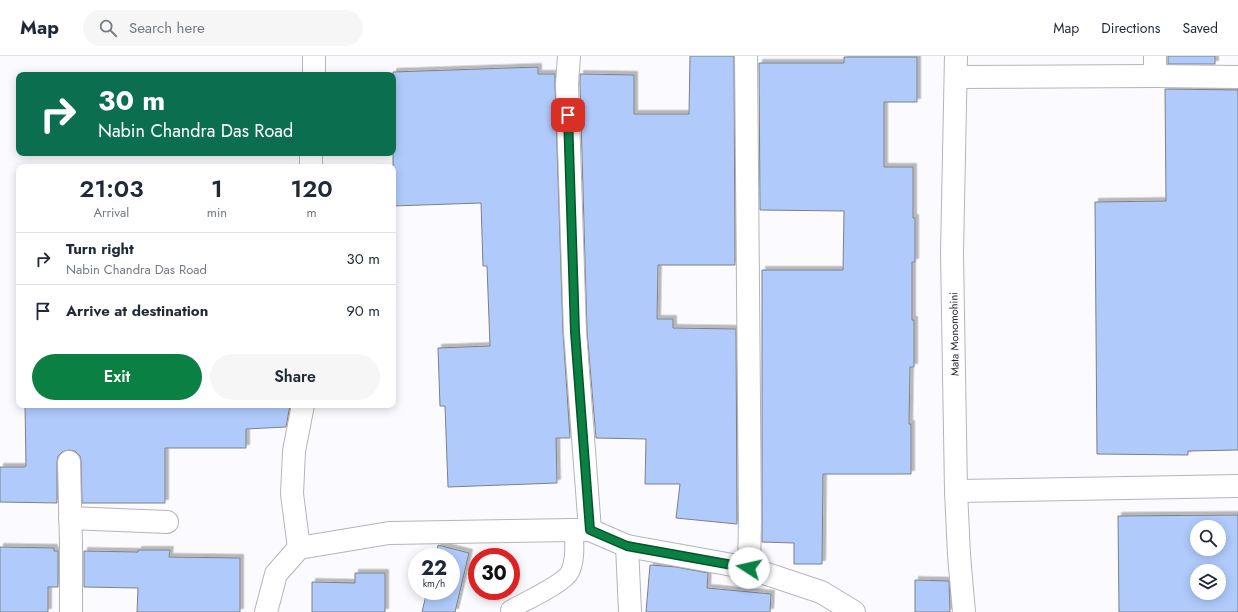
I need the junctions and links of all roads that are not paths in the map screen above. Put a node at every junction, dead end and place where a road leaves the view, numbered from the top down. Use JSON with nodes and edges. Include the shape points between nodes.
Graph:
{"nodes":[{"id":1,"x":314,"y":56,"type":"edge"},
{"id":2,"x":569,"y":56,"type":"edge"},
{"id":3,"x":746,"y":56,"type":"edge"},
{"id":4,"x":1155,"y":66,"type":"edge"},
{"id":5,"x":956,"y":67,"type":"edge"},
{"id":6,"x":314,"y":72,"type":"edge"},
{"id":7,"x":1238,"y":77,"type":"edge"},
{"id":8,"x":302,"y":408,"type":"edge"},
{"id":9,"x":69,"y":462,"type":"dead end"},
{"id":10,"x":1238,"y":486,"type":"edge"},
{"id":11,"x":956,"y":491,"type":"junction"},
{"id":12,"x":70,"y":518,"type":"junction"},
{"id":13,"x":166,"y":522,"type":"dead end"},
{"id":14,"x":582,"y":530,"type":"junction"},
{"id":15,"x":627,"y":546,"type":"junction"},
{"id":16,"x":299,"y":548,"type":"junction"},
{"id":17,"x":749,"y":568,"type":"junction"},
{"id":18,"x":510,"y":610,"type":"dead end"},
{"id":19,"x":71,"y":612,"type":"edge"},
{"id":20,"x":266,"y":612,"type":"edge"},
{"id":21,"x":630,"y":612,"type":"edge"},
{"id":22,"x":854,"y":612,"type":"edge"},
{"id":23,"x":964,"y":612,"type":"edge"}],
"edges":[{"from":1,"to":6,"type":"street"},
{"from":2,"to":14,"type":"street","via":[[567,84]]},
{"from":3,"to":17,"type":"street"},
{"from":4,"to":5,"type":"street"},
{"from":4,"to":7,"type":"street"},
{"from":5,"to":11,"type":"street","name":"Mata Monomohini","via":[[952,253]]},
{"from":8,"to":16,"type":"street","via":[[294,451],[292,494]]},
{"from":9,"to":12,"type":"street"},
{"from":10,"to":11,"type":"street"},
{"from":11,"to":23,"type":"street","name":"Mata Monomohini"},
{"from":12,"to":13,"type":"street"},
{"from":12,"to":19,"type":"street"},
{"from":14,"to":15,"type":"street"},
{"from":14,"to":16,"type":"street","via":[[389,533]]},
{"from":14,"to":18,"type":"lane","via":[[570,573],[561,581]]},
{"from":15,"to":17,"type":"street"},
{"from":15,"to":21,"type":"street"},
{"from":16,"to":20,"type":"street","via":[[276,574]]},
{"from":17,"to":22,"type":"street","via":[[821,592]]}]}
